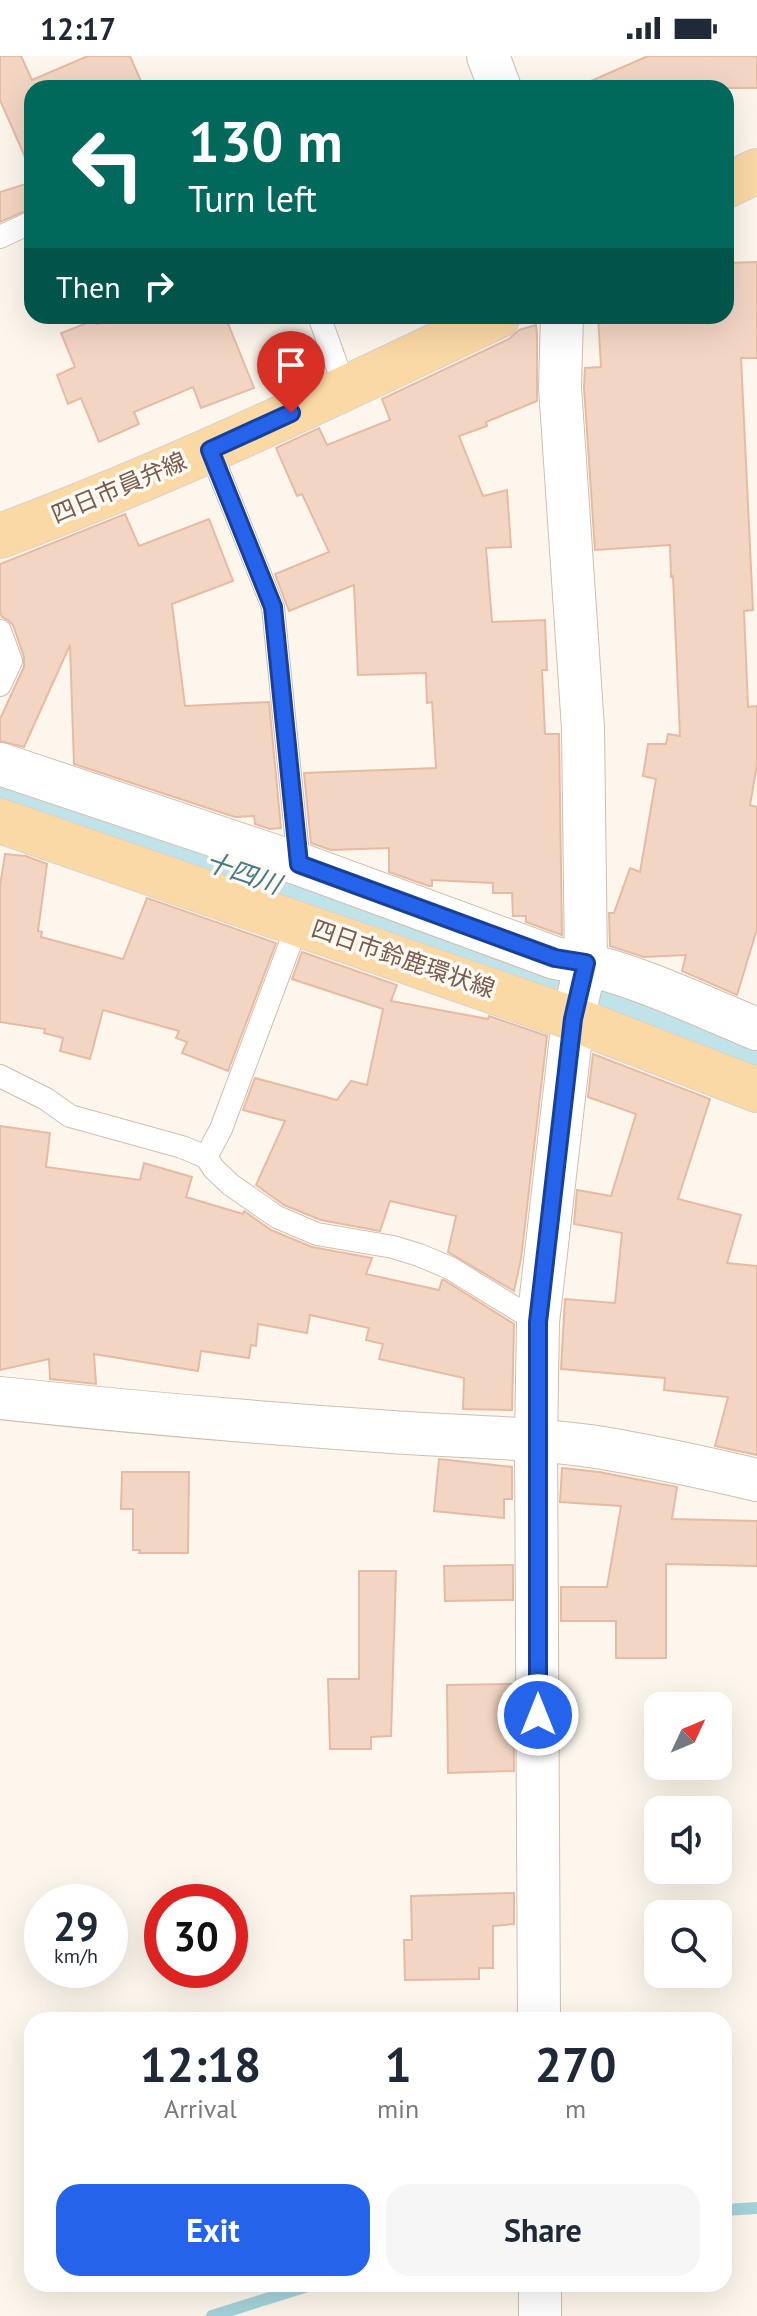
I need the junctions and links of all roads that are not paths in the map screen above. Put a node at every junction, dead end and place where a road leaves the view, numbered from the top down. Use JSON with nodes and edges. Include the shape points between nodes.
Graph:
{"nodes":[{"id":1,"x":488,"y":56,"type":"edge"},
{"id":2,"x":497,"y":80,"type":"edge"},
{"id":3,"x":757,"y":171,"type":"edge"},
{"id":4,"x":734,"y":182,"type":"edge"},
{"id":5,"x":24,"y":226,"type":"edge"},
{"id":6,"x":0,"y":237,"type":"edge"},
{"id":7,"x":322,"y":324,"type":"edge"},
{"id":8,"x":481,"y":324,"type":"edge"},
{"id":9,"x":562,"y":324,"type":"edge"},
{"id":10,"x":345,"y":388,"type":"junction"},
{"id":11,"x":210,"y":450,"type":"junction"},
{"id":12,"x":0,"y":536,"type":"edge"},
{"id":13,"x":0,"y":631,"type":"edge"},
{"id":14,"x":0,"y":685,"type":"edge"},
{"id":15,"x":0,"y":764,"type":"edge"},
{"id":16,"x":0,"y":821,"type":"edge"},
{"id":17,"x":292,"y":896,"type":"junction"},
{"id":18,"x":580,"y":990,"type":"junction"},
{"id":19,"x":757,"y":1029,"type":"edge"},
{"id":20,"x":0,"y":1076,"type":"edge"},
{"id":21,"x":757,"y":1090,"type":"edge"},
{"id":22,"x":206,"y":1157,"type":"junction"},
{"id":23,"x":538,"y":1322,"type":"junction"},
{"id":24,"x":0,"y":1398,"type":"edge"},
{"id":25,"x":536,"y":1440,"type":"junction"},
{"id":26,"x":757,"y":1480,"type":"edge"},
{"id":27,"x":539,"y":2012,"type":"edge"},
{"id":28,"x":540,"y":2292,"type":"edge"},
{"id":29,"x":540,"y":2316,"type":"edge"}],
"edges":[{"from":1,"to":2,"type":"street"},
{"from":3,"to":4,"type":"main road"},
{"from":5,"to":6,"type":"lane"},
{"from":7,"to":10,"type":"lane"},
{"from":8,"to":10,"type":"main road","name":"四日市員弁線"},
{"from":9,"to":18,"type":"street","via":[[560,387],[583,728]]},
{"from":10,"to":11,"type":"main road","name":"四日市員弁線"},
{"from":11,"to":12,"type":"main road","name":"四日市員弁線"},
{"from":11,"to":17,"type":"lane","via":[[273,607]]},
{"from":13,"to":14,"type":"lane","via":[[11,661]]},
{"from":15,"to":17,"type":"street"},
{"from":16,"to":17,"type":"main road","name":"四日市鈴鹿環状線"},
{"from":17,"to":18,"type":"main road","name":"四日市鈴鹿環状線"},
{"from":17,"to":18,"type":"street","via":[[555,958]]},
{"from":17,"to":22,"type":"lane","via":[[221,1129]]},
{"from":18,"to":19,"type":"street","via":[[622,974]]},
{"from":18,"to":21,"type":"main road","name":"四日市鈴鹿環状線"},
{"from":18,"to":23,"type":"street"},
{"from":20,"to":22,"type":"lane","via":[[70,1116]]},
{"from":22,"to":23,"type":"lane","via":[[231,1185],[277,1217],[317,1234],[419,1255]]},
{"from":23,"to":25,"type":"street"},
{"from":24,"to":25,"type":"street","via":[[139,1413]]},
{"from":25,"to":26,"type":"street","via":[[631,1453]]},
{"from":25,"to":27,"type":"street"},
{"from":28,"to":29,"type":"street"}]}
